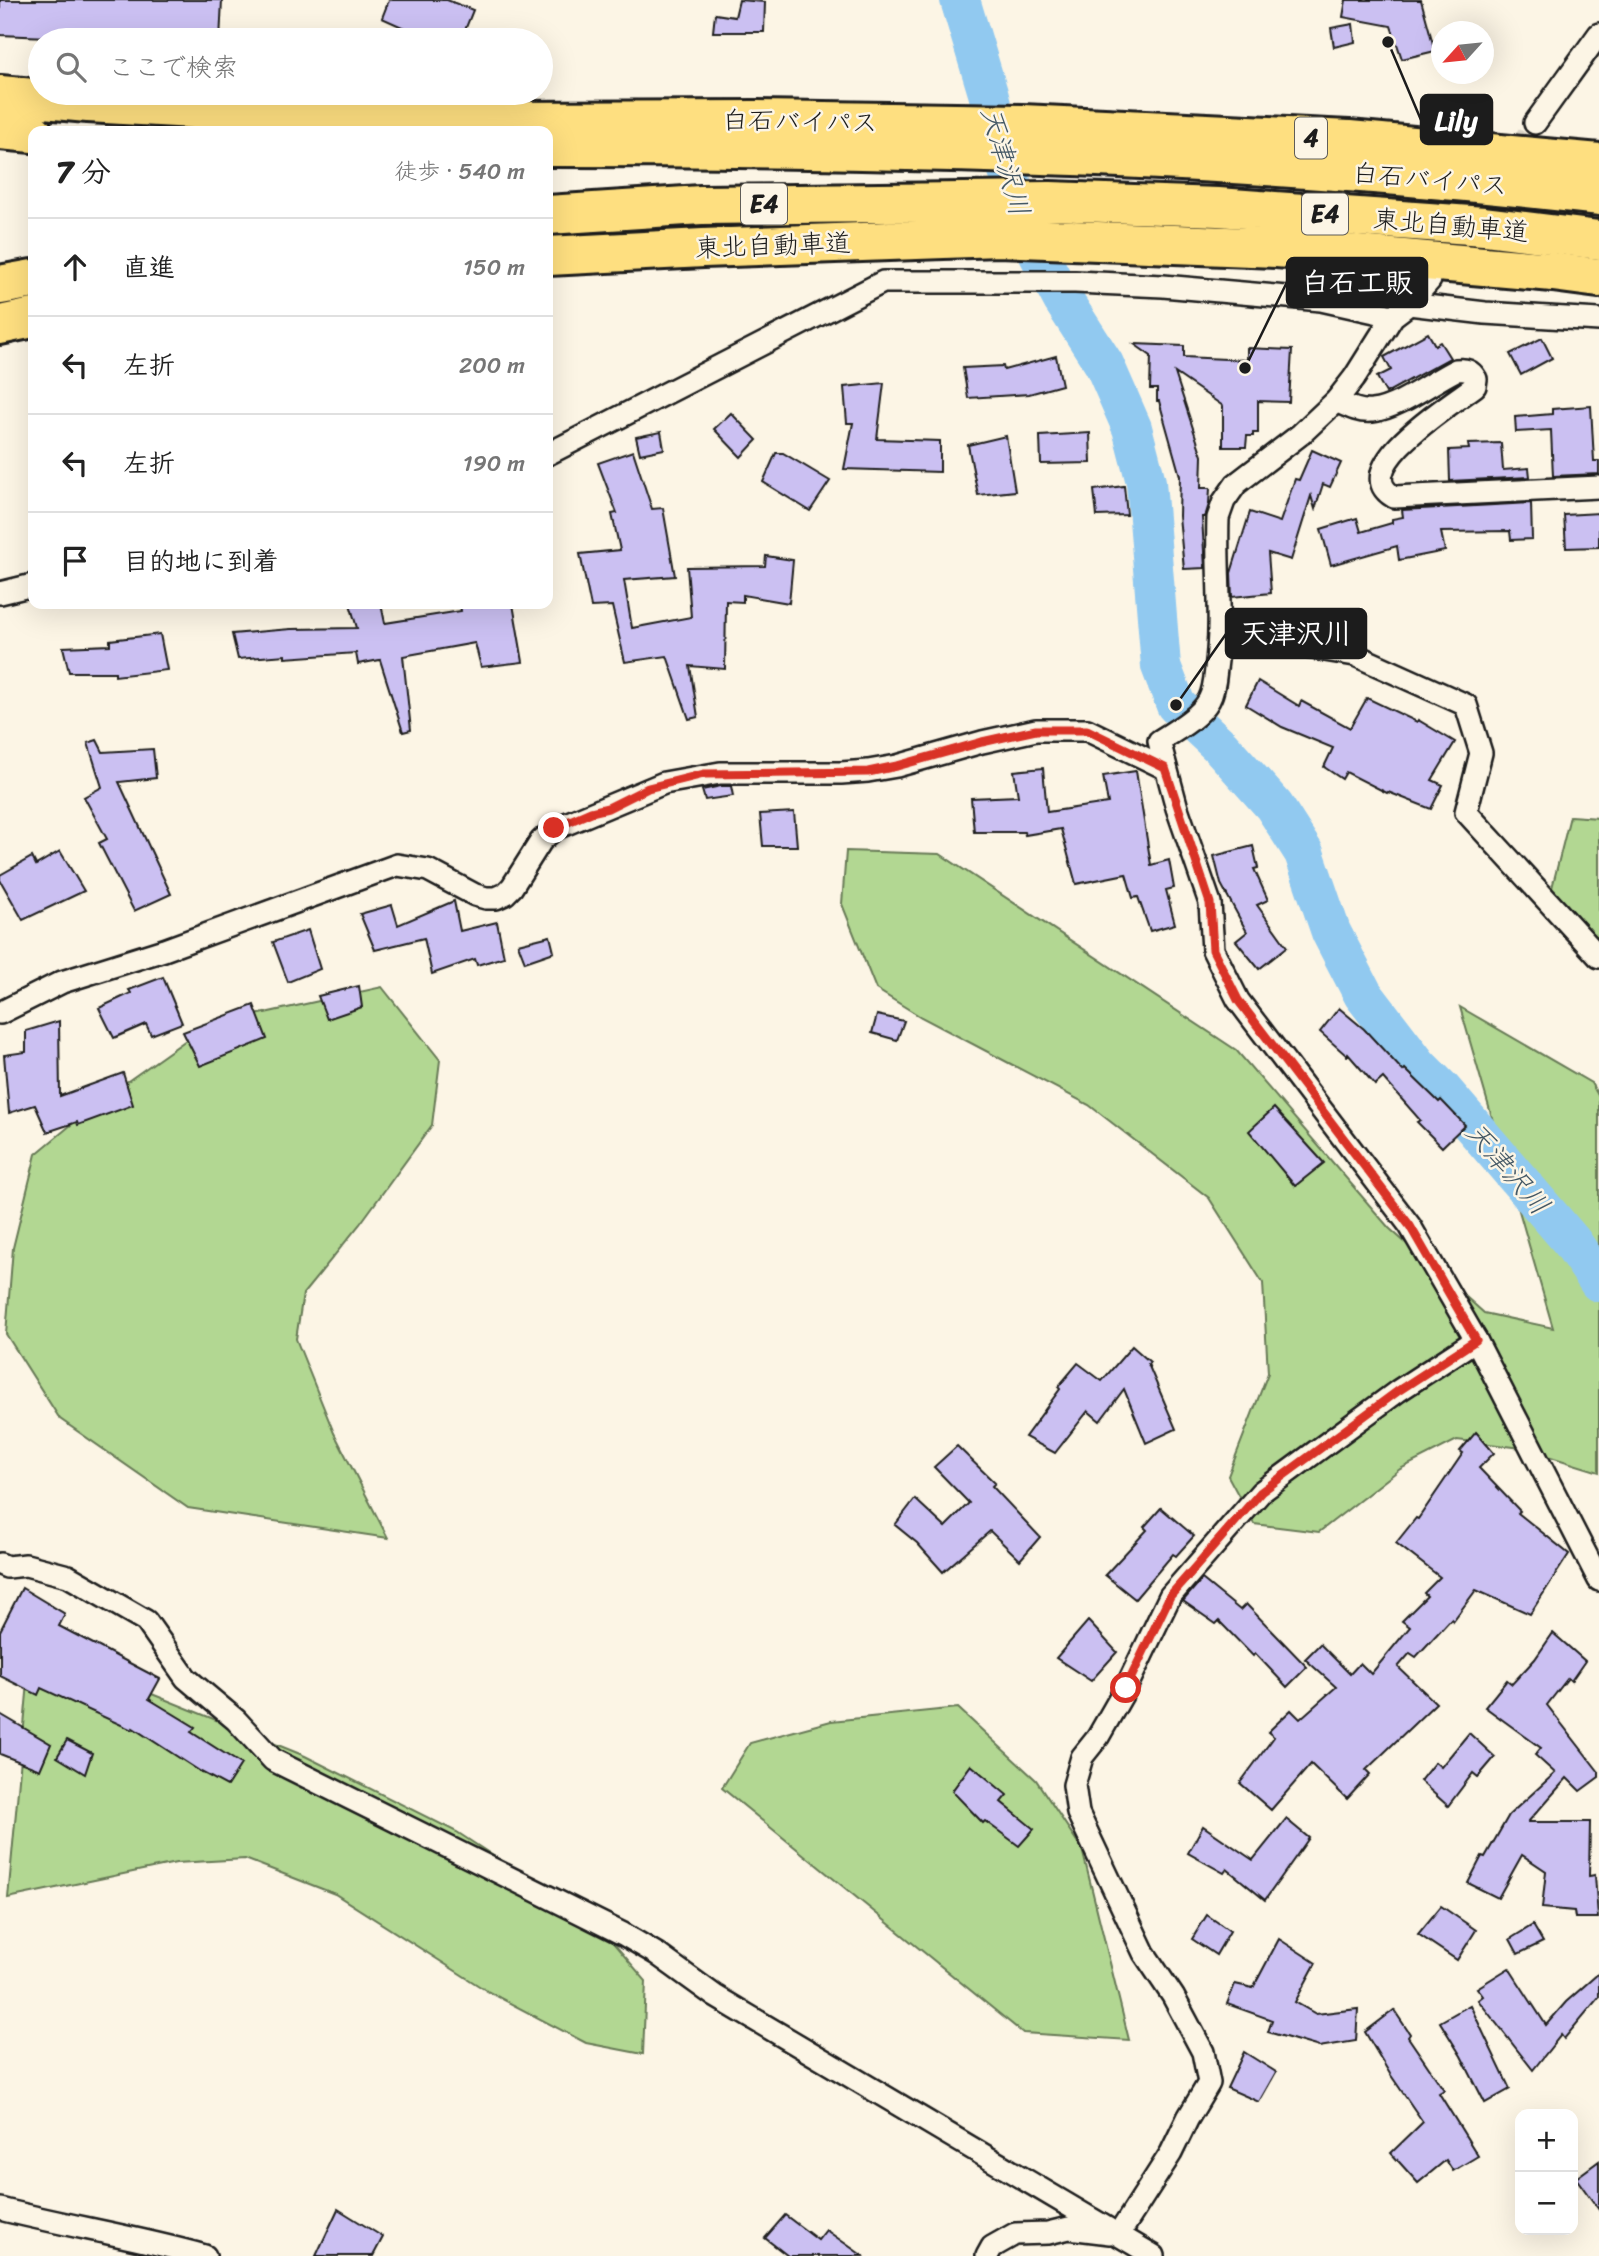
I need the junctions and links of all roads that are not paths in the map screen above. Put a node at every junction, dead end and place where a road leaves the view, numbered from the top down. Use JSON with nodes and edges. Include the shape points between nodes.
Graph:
{"nodes":[{"id":1,"x":1599,"y":34,"type":"edge"},
{"id":2,"x":0,"y":95,"type":"edge"},
{"id":3,"x":28,"y":97,"type":"edge"},
{"id":4,"x":121,"y":105,"type":"edge"},
{"id":5,"x":1535,"y":123,"type":"tunnel mouth"},
{"id":6,"x":0,"y":130,"type":"edge"},
{"id":7,"x":28,"y":133,"type":"edge"},
{"id":8,"x":960,"y":138,"type":"junction"},
{"id":9,"x":1027,"y":139,"type":"junction"},
{"id":10,"x":553,"y":147,"type":"edge"},
{"id":11,"x":1599,"y":163,"type":"edge"},
{"id":12,"x":1599,"y":196,"type":"edge"},
{"id":13,"x":553,"y":215,"type":"edge"},
{"id":14,"x":1599,"y":240,"type":"edge"},
{"id":15,"x":553,"y":256,"type":"edge"},
{"id":16,"x":1599,"y":278,"type":"edge"},
{"id":17,"x":28,"y":280,"type":"edge"},
{"id":18,"x":1430,"y":280,"type":"dead end"},
{"id":19,"x":0,"y":285,"type":"edge"},
{"id":20,"x":1401,"y":310,"type":"junction"},
{"id":21,"x":28,"y":319,"type":"edge"},
{"id":22,"x":1599,"y":320,"type":"edge"},
{"id":23,"x":0,"y":325,"type":"edge"},
{"id":24,"x":1336,"y":401,"type":"junction"},
{"id":25,"x":553,"y":451,"type":"edge"},
{"id":26,"x":1599,"y":487,"type":"edge"},
{"id":27,"x":28,"y":586,"type":"edge"},
{"id":28,"x":0,"y":593,"type":"edge"},
{"id":29,"x":1220,"y":629,"type":"junction"},
{"id":30,"x":1165,"y":768,"type":"junction"},
{"id":31,"x":1599,"y":957,"type":"edge"},
{"id":32,"x":0,"y":1013,"type":"edge"},
{"id":33,"x":1476,"y":1340,"type":"junction"},
{"id":34,"x":0,"y":1564,"type":"edge"},
{"id":35,"x":1599,"y":1580,"type":"edge"},
{"id":36,"x":0,"y":2209,"type":"edge"},
{"id":37,"x":1119,"y":2234,"type":"junction"},
{"id":38,"x":205,"y":2256,"type":"edge"},
{"id":39,"x":987,"y":2256,"type":"edge"},
{"id":40,"x":1154,"y":2256,"type":"edge"}],
"edges":[{"from":1,"to":5,"type":"street"},
{"from":2,"to":3,"type":"highway","name":"白石バイパス","number":"4"},
{"from":4,"to":8,"type":"highway","name":"白石バイパス","number":"4","via":[[490,121],[745,120]]},
{"from":6,"to":7,"type":"highway"},
{"from":8,"to":9,"type":"highway","name":"白石バイパス","number":"4"},
{"from":8,"to":10,"type":"highway","name":"白石バイパス","number":"4"},
{"from":9,"to":11,"type":"highway","name":"白石バイパス","number":"4","via":[[1349,140]]},
{"from":9,"to":12,"type":"highway","name":"白石バイパス","number":"4","via":[[1214,162]]},
{"from":13,"to":14,"type":"highway","name":"東北自動車道","number":"E4","via":[[701,205],[1050,201],[1485,226]]},
{"from":15,"to":16,"type":"highway","name":"東北自動車道","number":"E4","via":[[998,237],[1277,248]]},
{"from":17,"to":19,"type":"highway"},
{"from":18,"to":20,"type":"street"},
{"from":20,"to":22,"type":"street"},
{"from":20,"to":24,"type":"street"},
{"from":20,"to":25,"type":"street","via":[[1163,286],[883,282]]},
{"from":21,"to":23,"type":"highway"},
{"from":24,"to":26,"type":"street","via":[[1371,411],[1456,370],[1466,369],[1476,379],[1475,386],[1414,432],[1384,464],[1381,480],[1387,494],[1394,497]]},
{"from":24,"to":29,"type":"street","via":[[1236,484],[1224,502],[1217,541]]},
{"from":27,"to":28,"type":"street"},
{"from":29,"to":30,"type":"street","via":[[1208,702],[1159,741]]},
{"from":29,"to":31,"type":"street","via":[[1355,655],[1466,705],[1481,753],[1466,811]]},
{"from":30,"to":32,"type":"street","via":[[1087,730],[1058,729],[982,742],[868,772],[704,774],[648,788],[554,828],[512,887],[496,898],[475,895],[428,870],[397,865],[62,982]]},
{"from":30,"to":33,"type":"street","via":[[1210,903],[1213,950],[1238,1000],[1410,1226]]},
{"from":33,"to":35,"type":"street"},
{"from":33,"to":37,"type":"street","via":[[1261,1492],[1170,1596],[1126,1688],[1082,1757],[1074,1785],[1078,1813],[1144,1953],[1203,2052],[1209,2083]]},
{"from":34,"to":37,"type":"street","via":[[26,1565],[68,1576],[146,1620],[186,1678],[236,1720],[273,1760],[623,1934],[715,1996]]},
{"from":36,"to":38,"type":"street"},
{"from":37,"to":39,"type":"street","via":[[1069,2228],[1016,2234],[992,2247]]},
{"from":37,"to":40,"type":"street"}]}
